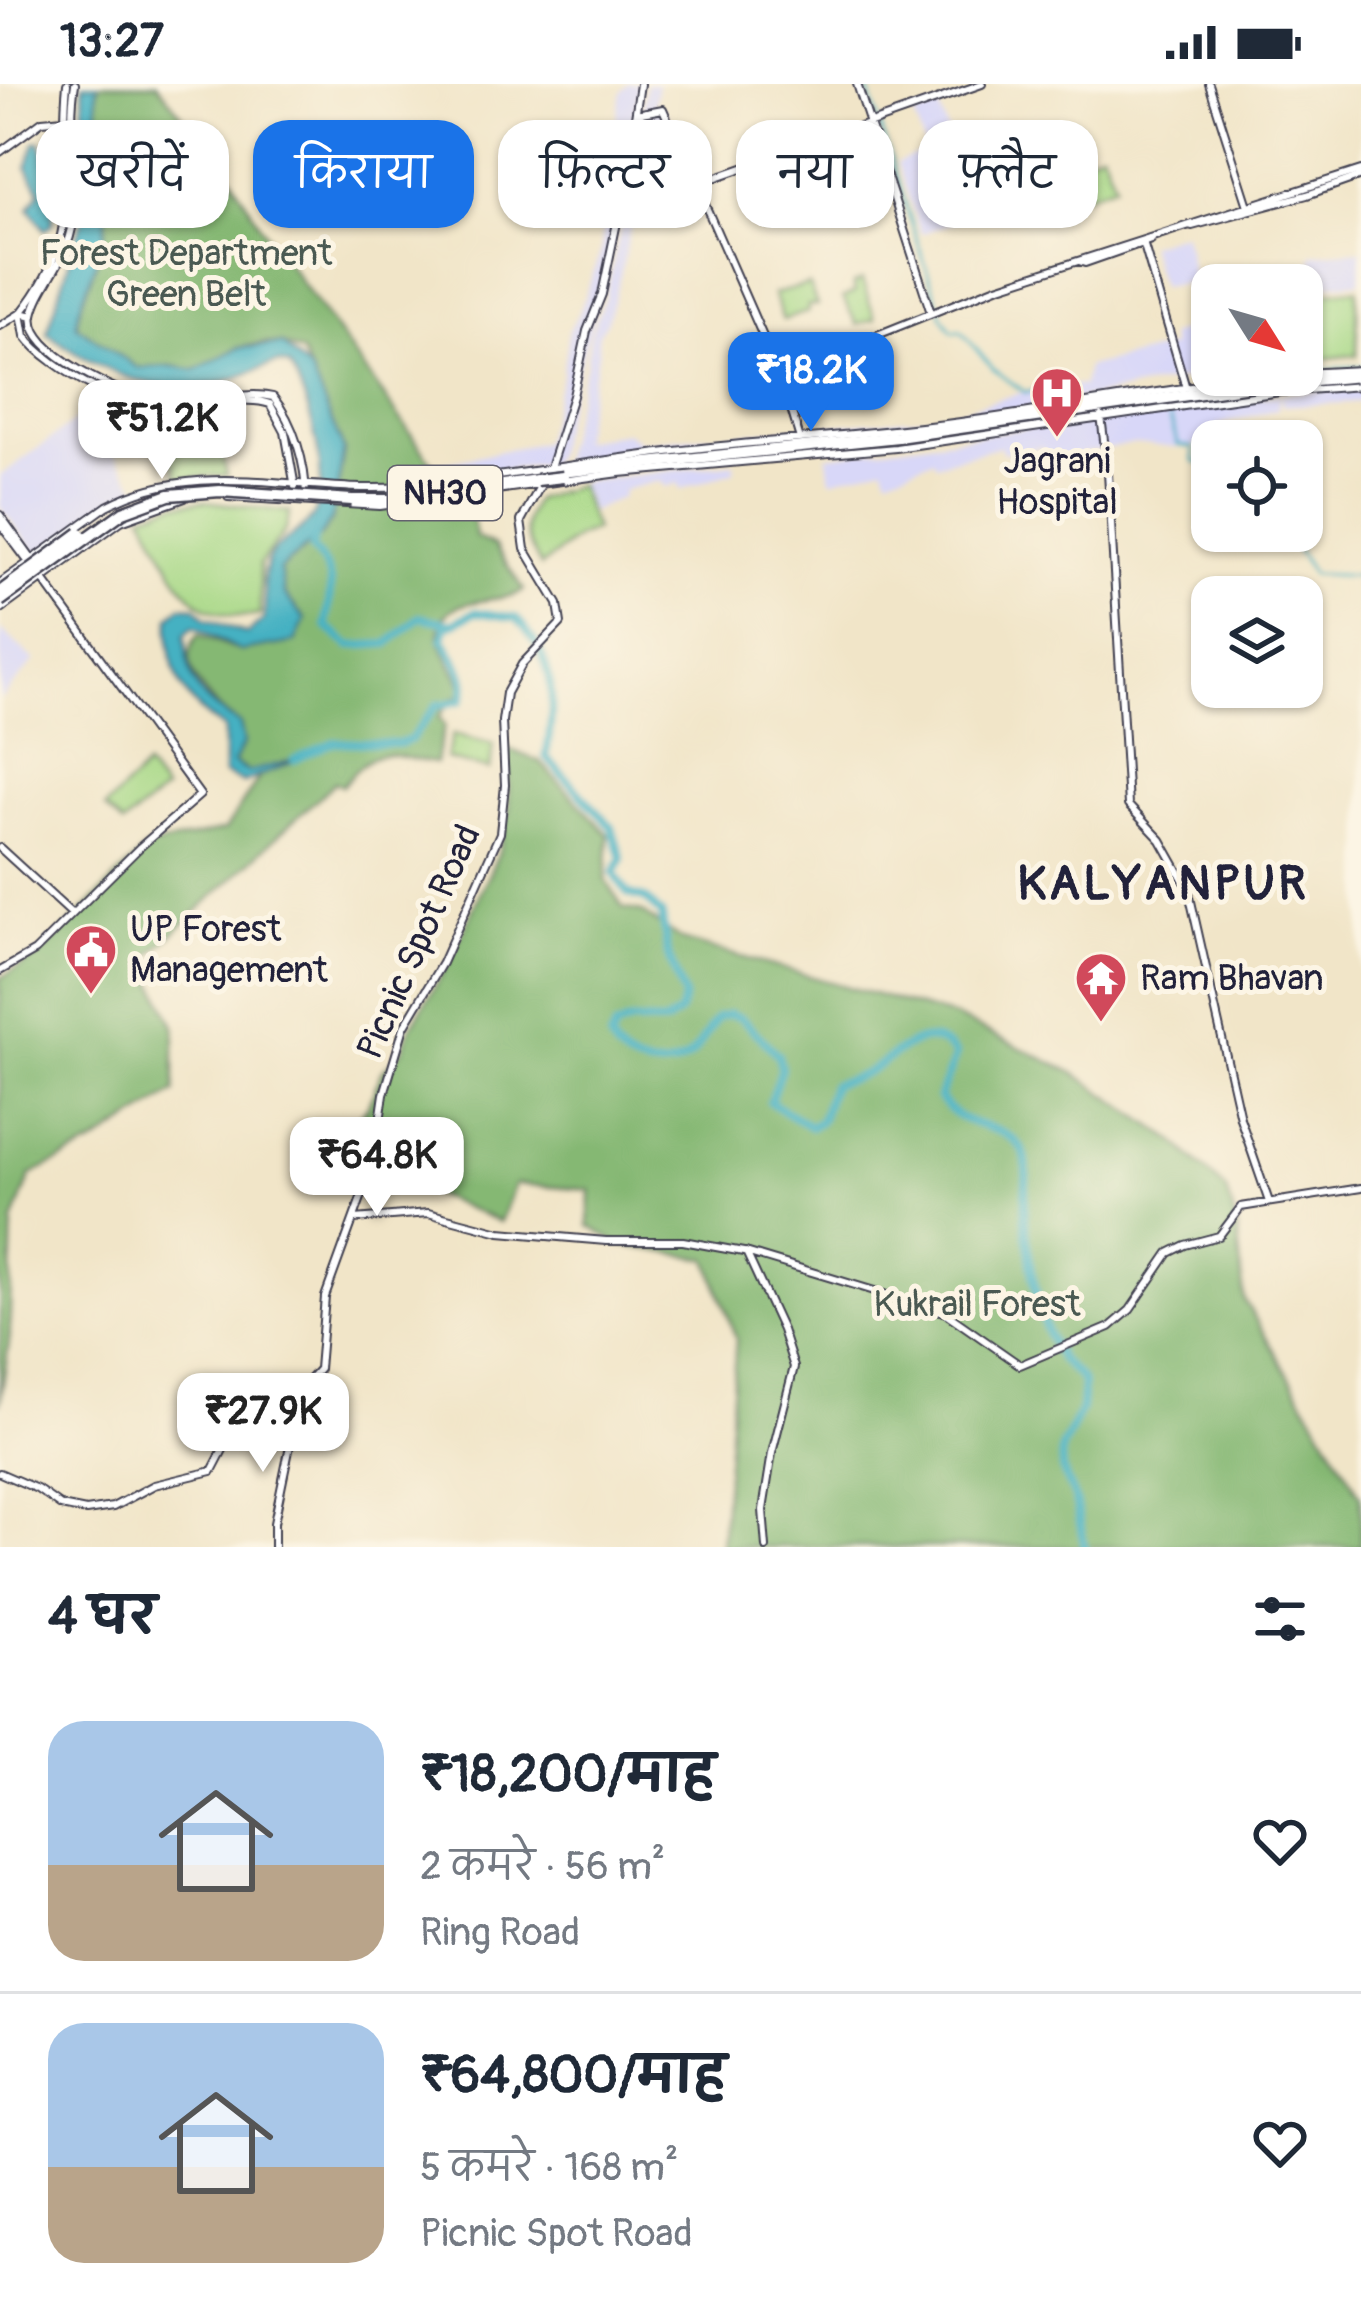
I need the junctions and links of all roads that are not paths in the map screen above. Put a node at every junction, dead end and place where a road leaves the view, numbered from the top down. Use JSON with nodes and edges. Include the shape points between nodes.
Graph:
{"nodes":[{"id":1,"x":71,"y":84,"type":"edge"},
{"id":2,"x":640,"y":84,"type":"edge"},
{"id":3,"x":857,"y":84,"type":"edge"},
{"id":4,"x":982,"y":84,"type":"edge"},
{"id":5,"x":1208,"y":84,"type":"edge"},
{"id":6,"x":636,"y":114,"type":"junction"},
{"id":7,"x":64,"y":119,"type":"junction"},
{"id":8,"x":668,"y":120,"type":"edge"},
{"id":9,"x":874,"y":120,"type":"edge"},
{"id":10,"x":883,"y":120,"type":"edge"},
{"id":11,"x":0,"y":152,"type":"edge"},
{"id":12,"x":1361,"y":173,"type":"edge"},
{"id":13,"x":894,"y":181,"type":"edge"},
{"id":14,"x":1248,"y":206,"type":"junction"},
{"id":15,"x":712,"y":218,"type":"edge"},
{"id":16,"x":1143,"y":242,"type":"junction"},
{"id":17,"x":937,"y":311,"type":"junction"},
{"id":18,"x":21,"y":313,"type":"junction"},
{"id":19,"x":33,"y":316,"type":"junction"},
{"id":20,"x":0,"y":326,"type":"edge"},
{"id":21,"x":780,"y":374,"type":"junction"},
{"id":22,"x":1323,"y":375,"type":"edge"},
{"id":23,"x":1361,"y":378,"type":"edge"},
{"id":24,"x":1191,"y":385,"type":"edge"},
{"id":25,"x":1185,"y":386,"type":"junction"},
{"id":26,"x":1100,"y":410,"type":"junction"},
{"id":27,"x":800,"y":439,"type":"junction"},
{"id":28,"x":559,"y":473,"type":"junction"},
{"id":29,"x":310,"y":485,"type":"junction"},
{"id":30,"x":541,"y":485,"type":"junction"},
{"id":31,"x":291,"y":494,"type":"junction"},
{"id":32,"x":353,"y":497,"type":"junction"},
{"id":33,"x":310,"y":504,"type":"junction"},
{"id":34,"x":0,"y":519,"type":"edge"},
{"id":35,"x":30,"y":561,"type":"junction"},
{"id":36,"x":40,"y":575,"type":"junction"},
{"id":37,"x":0,"y":588,"type":"edge"},
{"id":38,"x":0,"y":605,"type":"edge"},
{"id":39,"x":0,"y":848,"type":"edge"},
{"id":40,"x":72,"y":914,"type":"junction"},
{"id":41,"x":0,"y":970,"type":"edge"},
{"id":42,"x":1361,"y":1188,"type":"edge"},
{"id":43,"x":1268,"y":1202,"type":"junction"},
{"id":44,"x":355,"y":1219,"type":"junction"},
{"id":45,"x":746,"y":1252,"type":"junction"},
{"id":46,"x":296,"y":1398,"type":"junction"},
{"id":47,"x":0,"y":1473,"type":"edge"},
{"id":48,"x":274,"y":1547,"type":"edge"},
{"id":49,"x":766,"y":1547,"type":"edge"}],
"edges":[{"from":1,"to":7,"type":"street"},
{"from":1,"to":19,"type":"street","via":[[73,227]]},
{"from":2,"to":6,"type":"street"},
{"from":3,"to":9,"type":"street"},
{"from":4,"to":10,"type":"street"},
{"from":5,"to":14,"type":"street"},
{"from":6,"to":8,"type":"street","via":[[663,109]]},
{"from":6,"to":28,"type":"street"},
{"from":7,"to":11,"type":"street","via":[[42,121]]},
{"from":7,"to":18,"type":"street","via":[[66,222],[49,272]]},
{"from":12,"to":14,"type":"street"},
{"from":12,"to":16,"type":"street"},
{"from":13,"to":17,"type":"street"},
{"from":14,"to":16,"type":"street"},
{"from":15,"to":21,"type":"street"},
{"from":16,"to":17,"type":"street"},
{"from":16,"to":25,"type":"street"},
{"from":17,"to":21,"type":"street"},
{"from":18,"to":19,"type":"street"},
{"from":18,"to":20,"type":"street"},
{"from":18,"to":31,"type":"street","via":[[28,342],[114,396],[171,413],[270,404],[284,432]]},
{"from":19,"to":29,"type":"street","via":[[44,345],[74,367],[152,402],[273,397]]},
{"from":21,"to":27,"type":"street"},
{"from":22,"to":23,"type":"street"},
{"from":23,"to":26,"type":"highway","number":"NH30"},
{"from":24,"to":25,"type":"street"},
{"from":25,"to":26,"type":"street"},
{"from":26,"to":27,"type":"street"},
{"from":26,"to":28,"type":"highway","number":"NH30","via":[[906,441]]},
{"from":26,"to":43,"type":"street","via":[[1128,805],[1168,849],[1188,889],[1240,1118]]},
{"from":27,"to":28,"type":"street"},
{"from":28,"to":30,"type":"street"},
{"from":28,"to":30,"type":"street"},
{"from":28,"to":32,"type":"highway","number":"NH30","bridge":true},
{"from":29,"to":31,"type":"street"},
{"from":29,"to":32,"type":"street"},
{"from":29,"to":33,"type":"street"},
{"from":30,"to":32,"type":"street","via":[[393,505]]},
{"from":30,"to":44,"type":"street","name":"Picnic Spot Road","via":[[521,521],[522,538],[561,623],[506,694],[503,811],[493,855],[404,1028]]},
{"from":31,"to":32,"type":"highway","number":"NH30","bridge":true},
{"from":31,"to":33,"type":"street"},
{"from":31,"to":35,"type":"street","via":[[226,479],[148,488],[107,506]]},
{"from":31,"to":36,"type":"street","via":[[166,502]]},
{"from":31,"to":37,"type":"highway","number":"NH30","bridge":true,"via":[[201,484],[150,494]]},
{"from":31,"to":38,"type":"highway","number":"NH30","bridge":true,"via":[[196,491],[147,502]]},
{"from":32,"to":33,"type":"street","bridge":true},
{"from":34,"to":35,"type":"street"},
{"from":35,"to":36,"type":"street"},
{"from":35,"to":37,"type":"street"},
{"from":36,"to":38,"type":"street"},
{"from":36,"to":40,"type":"street","via":[[200,795]]},
{"from":39,"to":40,"type":"street"},
{"from":40,"to":41,"type":"street","via":[[35,951]]},
{"from":42,"to":43,"type":"street"},
{"from":43,"to":45,"type":"street","via":[[1241,1207],[1219,1236],[1169,1253],[1110,1327],[1020,1365],[944,1312]]},
{"from":44,"to":45,"type":"street","via":[[428,1213],[500,1232]]},
{"from":44,"to":46,"type":"street","name":"Picnic Spot Road","via":[[322,1309],[319,1369]]},
{"from":45,"to":49,"type":"street","via":[[794,1367],[766,1491]]},
{"from":46,"to":47,"type":"street","via":[[224,1448],[212,1471],[154,1485],[108,1509],[72,1510]]},
{"from":46,"to":48,"type":"street"}]}
